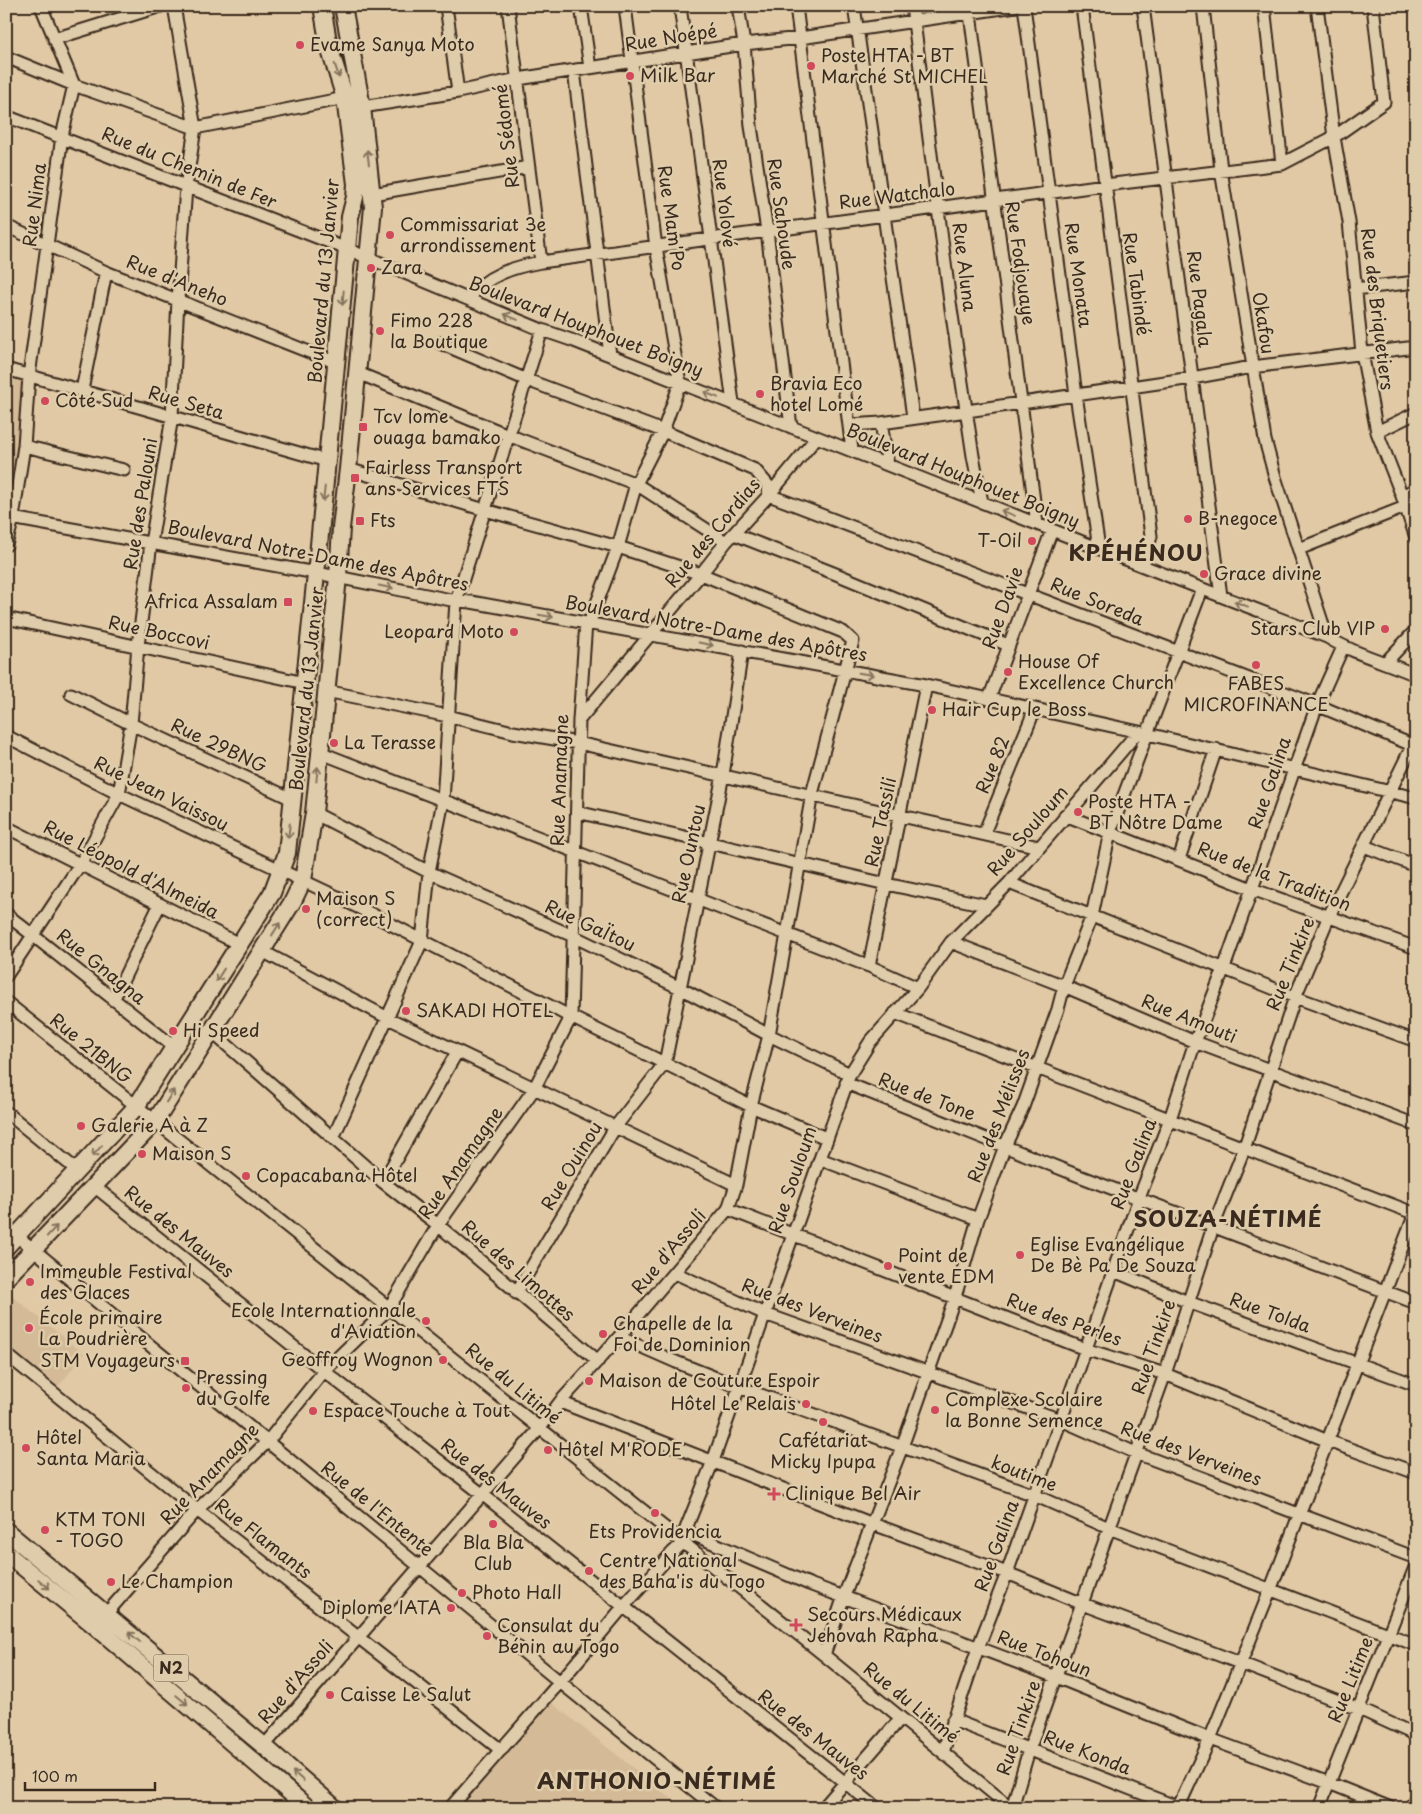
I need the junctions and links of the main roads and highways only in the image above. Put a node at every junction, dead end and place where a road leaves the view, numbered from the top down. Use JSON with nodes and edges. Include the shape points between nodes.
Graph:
{"nodes":[{"id":1,"x":322,"y":6,"type":"edge"},
{"id":2,"x":343,"y":6,"type":"edge"},
{"id":3,"x":357,"y":253,"type":"junction"},
{"id":4,"x":10,"y":1236,"type":"edge"},
{"id":5,"x":6,"y":1278,"type":"edge"},
{"id":6,"x":6,"y":1530,"type":"edge"},
{"id":7,"x":6,"y":1553,"type":"edge"},
{"id":8,"x":308,"y":1808,"type":"edge"},
{"id":9,"x":335,"y":1808,"type":"edge"}],
"edges":[{"from":1,"to":3,"type":"highway","name":"Boulevard du 13 Janvier","one_way":true,"via":[[329,47],[345,98],[356,184],[350,217]]},
{"from":3,"to":2,"type":"highway","name":"Boulevard du 13 Janvier","one_way":true,"via":[[373,207],[362,108]]},
{"from":3,"to":4,"type":"highway","name":"Boulevard du 13 Janvier","one_way":true,"via":[[337,363],[287,853],[282,870],[272,893],[136,1108],[78,1171]]},
{"from":5,"to":3,"type":"highway","name":"Boulevard du 13 Janvier","one_way":true,"via":[[155,1122],[303,880],[314,813],[358,373]]},
{"from":9,"to":6,"type":"highway","number":"N2","one_way":true},
{"from":7,"to":8,"type":"highway","number":"N2","one_way":true}]}
